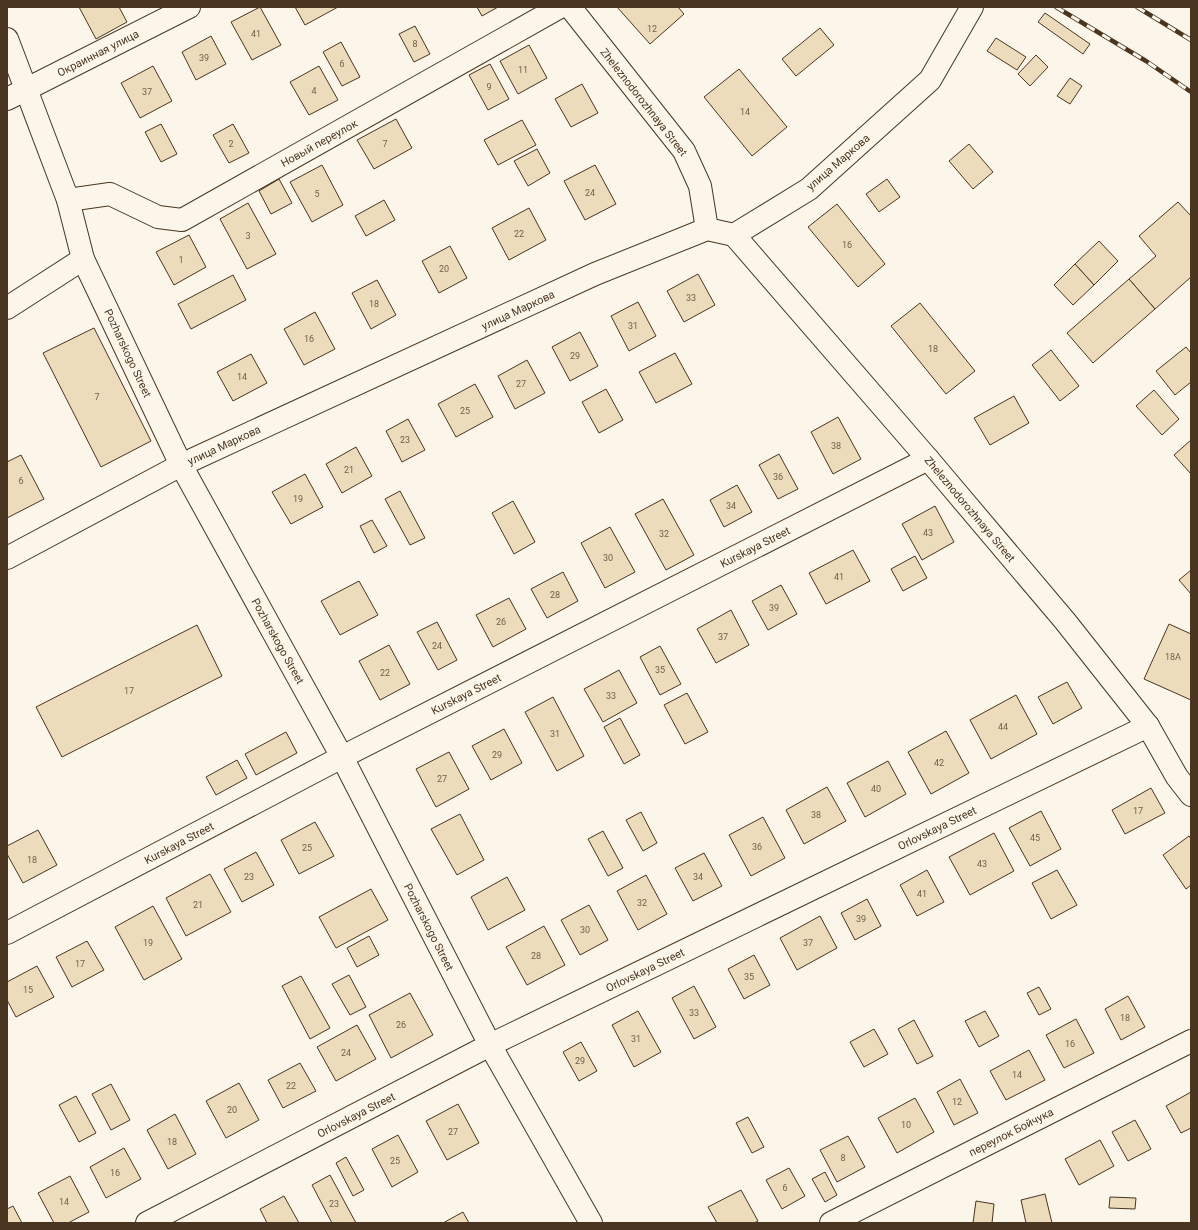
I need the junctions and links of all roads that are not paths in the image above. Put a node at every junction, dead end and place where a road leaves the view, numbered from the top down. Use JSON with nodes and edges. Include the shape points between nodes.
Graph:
{"nodes":[{"id":1,"x":189,"y":7,"type":"edge"},
{"id":2,"x":560,"y":7,"type":"edge"},
{"id":3,"x":570,"y":7,"type":"edge"},
{"id":4,"x":972,"y":7,"type":"edge"},
{"id":5,"x":7,"y":39,"type":"edge"},
{"id":6,"x":26,"y":89,"type":"junction"},
{"id":7,"x":7,"y":99,"type":"edge"},
{"id":8,"x":68,"y":200,"type":"junction"},
{"id":9,"x":707,"y":229,"type":"junction"},
{"id":10,"x":734,"y":234,"type":"junction"},
{"id":11,"x":83,"y":259,"type":"junction"},
{"id":12,"x":7,"y":308,"type":"edge"},
{"id":13,"x":928,"y":459,"type":"junction"},
{"id":14,"x":181,"y":465,"type":"junction"},
{"id":15,"x":7,"y":558,"type":"edge"},
{"id":16,"x":1148,"y":726,"type":"junction"},
{"id":17,"x":342,"y":757,"type":"junction"},
{"id":18,"x":1184,"y":774,"type":"edge"},
{"id":19,"x":1191,"y":795,"type":"edge"},
{"id":20,"x":7,"y":933,"type":"edge"},
{"id":21,"x":1191,"y":1041,"type":"edge"},
{"id":22,"x":490,"y":1045,"type":"junction"},
{"id":23,"x":147,"y":1223,"type":"edge"},
{"id":24,"x":591,"y":1223,"type":"edge"},
{"id":25,"x":831,"y":1223,"type":"edge"}],
"edges":[{"from":1,"to":6,"type":"street","name":"Окраинная улица"},
{"from":2,"to":8,"type":"street","name":"Новый переулок","via":[[182,220],[158,217],[110,194]]},
{"from":3,"to":9,"type":"street","name":"Zheleznodorozhnaya Street","via":[[684,151],[700,186]]},
{"from":4,"to":10,"type":"street","name":"улица Маркова","via":[[930,80],[809,189]]},
{"from":5,"to":6,"type":"street","name":"Pozharskogo Street"},
{"from":6,"to":7,"type":"street","name":"Окраинная улица"},
{"from":6,"to":8,"type":"street","name":"Pozharskogo Street"},
{"from":8,"to":11,"type":"street","name":"Pozharskogo Street"},
{"from":9,"to":10,"type":"street"},
{"from":9,"to":14,"type":"street","name":"улица Маркова","via":[[595,274]]},
{"from":10,"to":13,"type":"street","name":"Zheleznodorozhnaya Street"},
{"from":11,"to":12,"type":"street"},
{"from":11,"to":14,"type":"street","name":"Pozharskogo Street"},
{"from":13,"to":16,"type":"street","name":"Zheleznodorozhnaya Street","via":[[1065,621]]},
{"from":13,"to":17,"type":"street","name":"Kurskaya Street"},
{"from":14,"to":15,"type":"street","name":"улица Маркова"},
{"from":14,"to":17,"type":"street","name":"Pozharskogo Street"},
{"from":16,"to":18,"type":"street","name":"Zheleznodorozhnaya Street"},
{"from":16,"to":22,"type":"street","name":"Orlovskaya Street"},
{"from":17,"to":20,"type":"street","name":"Kurskaya Street"},
{"from":17,"to":22,"type":"street","name":"Pozharskogo Street"},
{"from":18,"to":19,"type":"street","name":"Zheleznodorozhnaya Street"},
{"from":21,"to":25,"type":"street","name":"переулок Бойчука"},
{"from":22,"to":23,"type":"street","name":"Orlovskaya Street"},
{"from":22,"to":24,"type":"street","name":"Pozharskogo Street"}]}
